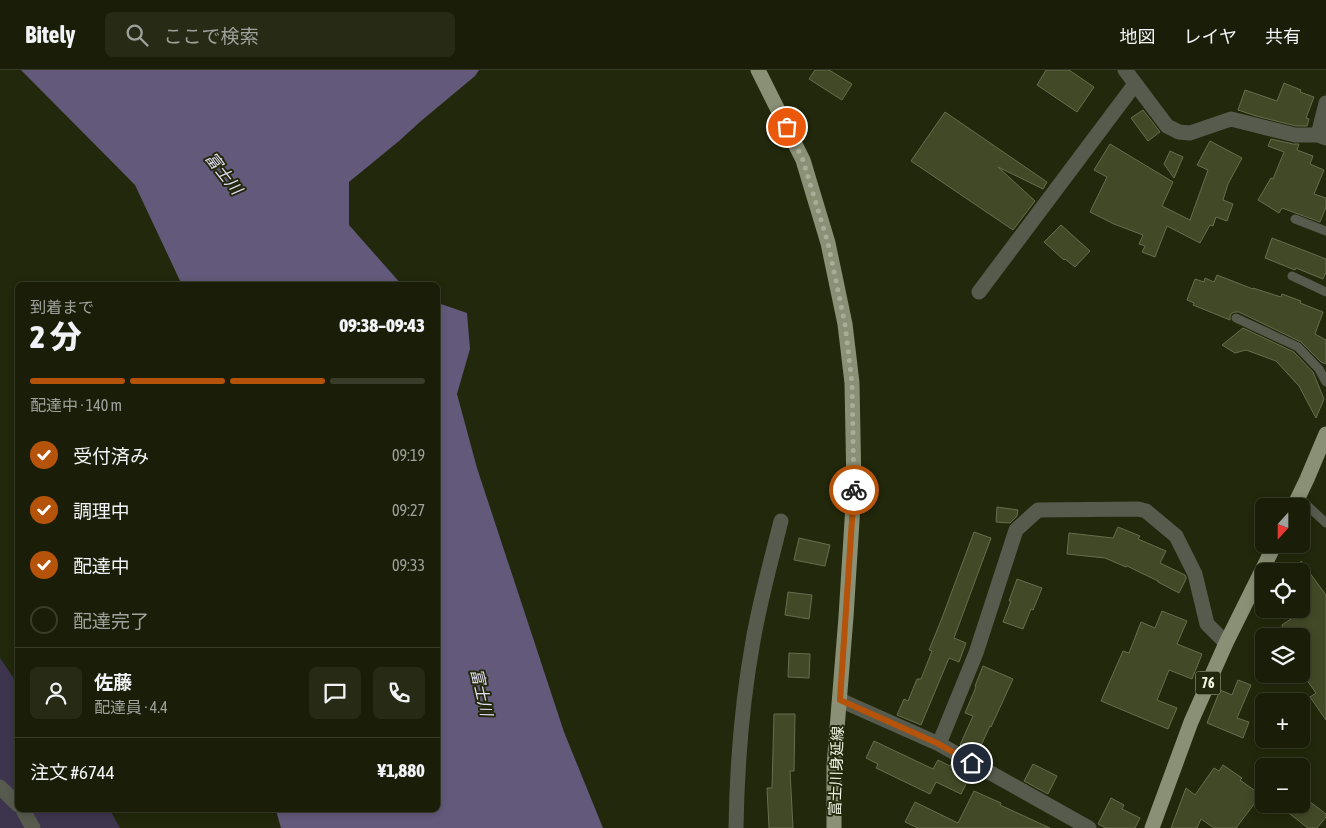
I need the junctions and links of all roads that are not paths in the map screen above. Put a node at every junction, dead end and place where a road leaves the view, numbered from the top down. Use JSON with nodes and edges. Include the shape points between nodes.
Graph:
{"nodes":[{"id":1,"x":758,"y":70,"type":"edge"},
{"id":2,"x":1125,"y":70,"type":"edge"},
{"id":3,"x":1136,"y":84,"type":"junction"},
{"id":4,"x":1326,"y":103,"type":"edge"},
{"id":5,"x":1322,"y":136,"type":"edge"},
{"id":6,"x":1295,"y":219,"type":"dead end"},
{"id":7,"x":1326,"y":232,"type":"edge"},
{"id":8,"x":1292,"y":276,"type":"dead end"},
{"id":9,"x":979,"y":292,"type":"dead end"},
{"id":10,"x":1326,"y":292,"type":"edge"},
{"id":11,"x":1236,"y":318,"type":"dead end"},
{"id":12,"x":1326,"y":382,"type":"edge"},
{"id":13,"x":1326,"y":434,"type":"edge"},
{"id":14,"x":1298,"y":498,"type":"edge"},
{"id":15,"x":1310,"y":512,"type":"edge"},
{"id":16,"x":781,"y":521,"type":"dead end"},
{"id":17,"x":1326,"y":524,"type":"edge"},
{"id":18,"x":1271,"y":553,"type":"edge"},
{"id":19,"x":1226,"y":643,"type":"junction"},
{"id":20,"x":840,"y":700,"type":"junction"},
{"id":21,"x":939,"y":744,"type":"junction"},
{"id":22,"x":0,"y":787,"type":"edge"},
{"id":23,"x":15,"y":802,"type":"edge"},
{"id":24,"x":24,"y":812,"type":"edge"},
{"id":25,"x":33,"y":828,"type":"edge"},
{"id":26,"x":736,"y":828,"type":"edge"},
{"id":27,"x":834,"y":828,"type":"edge"},
{"id":28,"x":1089,"y":828,"type":"edge"},
{"id":29,"x":1152,"y":828,"type":"edge"}],
"edges":[{"from":1,"to":20,"type":"main road","name":"富士川身延線","via":[[803,160],[828,243],[845,324],[852,383],[854,489]]},
{"from":2,"to":3,"type":"street"},
{"from":3,"to":5,"type":"street","via":[[1167,126],[1179,132],[1190,133],[1231,119],[1295,135]]},
{"from":3,"to":9,"type":"street"},
{"from":4,"to":5,"type":"street"},
{"from":6,"to":7,"type":"lane"},
{"from":8,"to":10,"type":"lane"},
{"from":11,"to":12,"type":"lane","via":[[1298,347],[1319,369]]},
{"from":13,"to":14,"type":"main road"},
{"from":15,"to":17,"type":"lane"},
{"from":16,"to":26,"type":"street","via":[[753,641],[742,716]]},
{"from":18,"to":19,"type":"main road","number":"76"},
{"from":19,"to":21,"type":"street","via":[[1207,624],[1195,574],[1176,536],[1146,511],[1038,510],[1016,530],[976,653]]},
{"from":19,"to":29,"type":"main road","number":"76","via":[[1191,722]]},
{"from":20,"to":21,"type":"street"},
{"from":20,"to":27,"type":"main road","name":"富士川身延線","via":[[834,766]]},
{"from":21,"to":28,"type":"street"},
{"from":22,"to":23,"type":"street"},
{"from":24,"to":25,"type":"street"}]}
